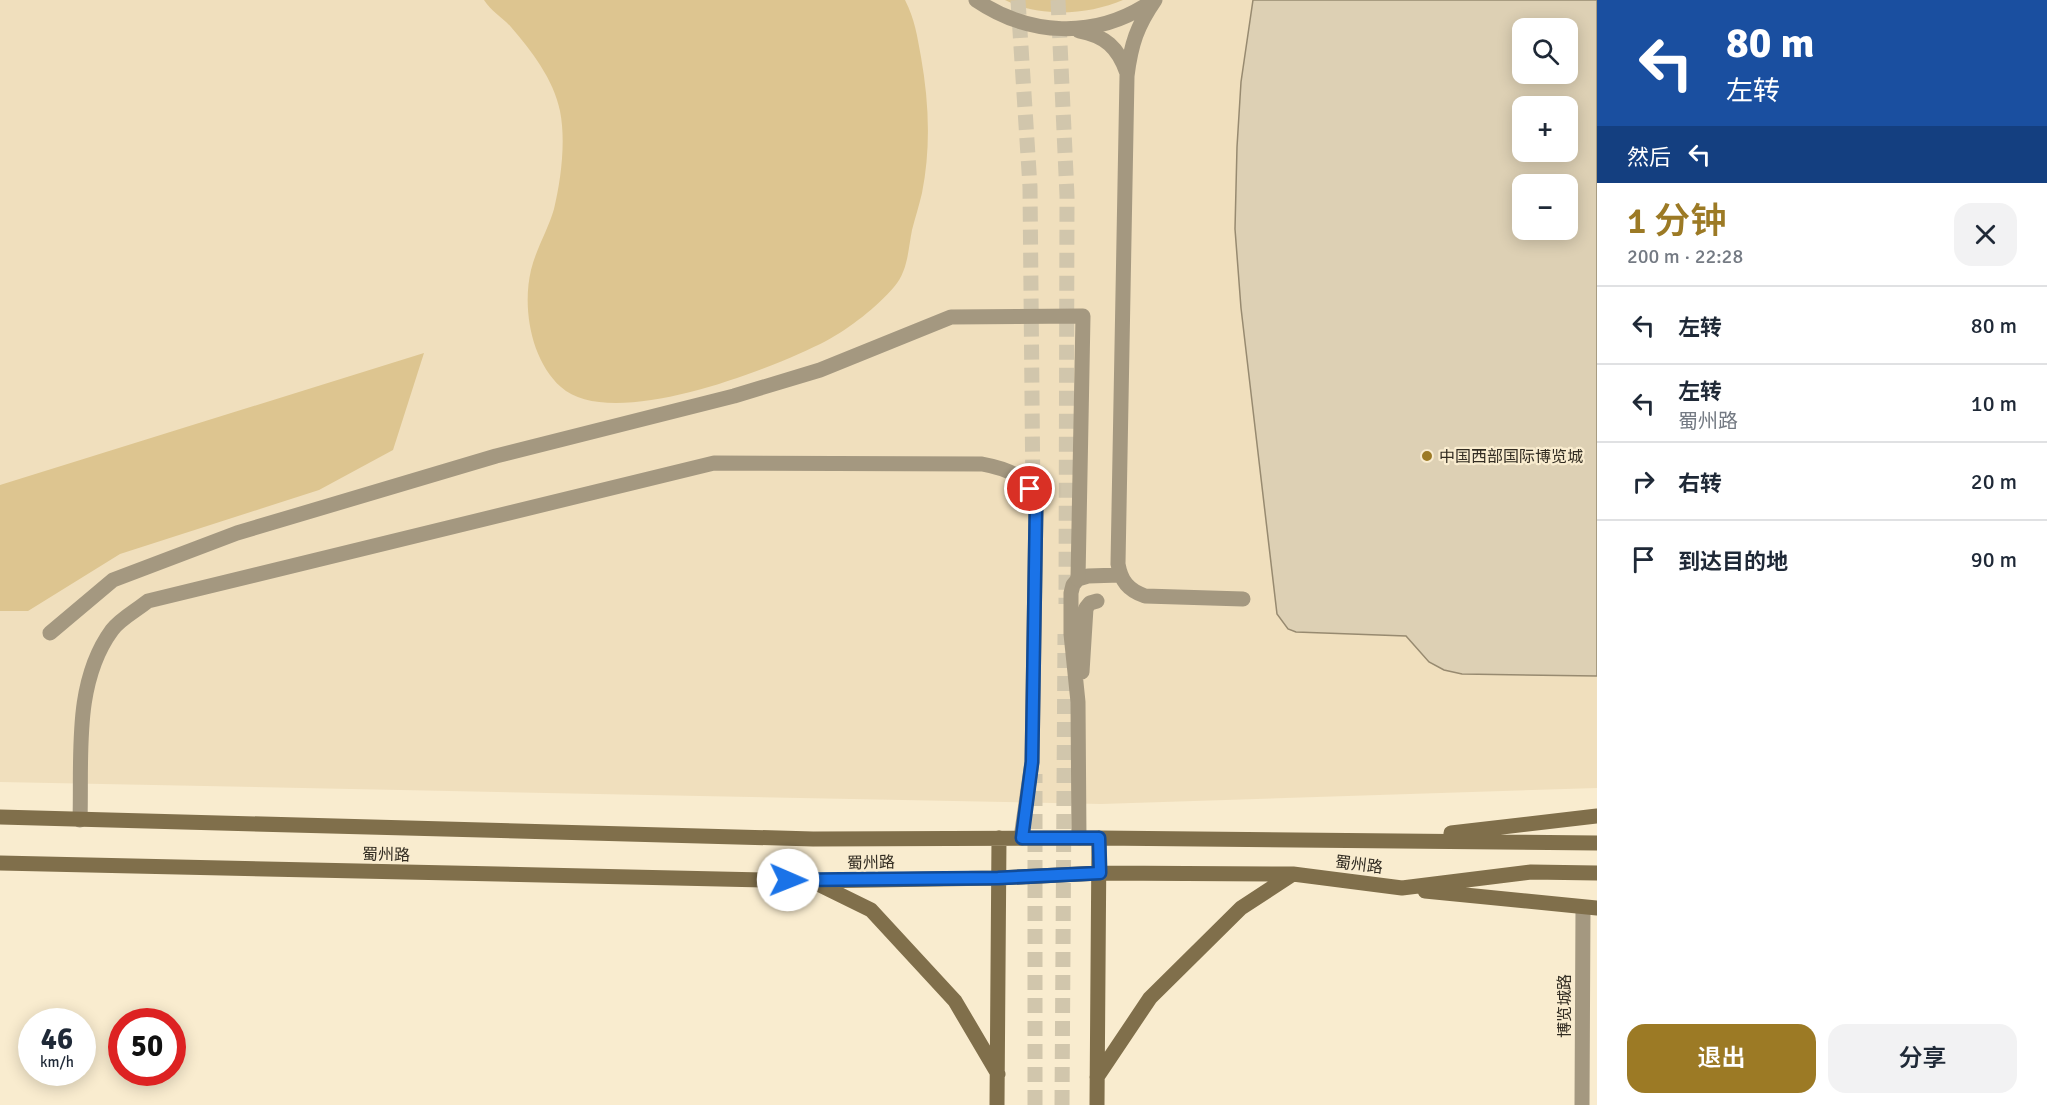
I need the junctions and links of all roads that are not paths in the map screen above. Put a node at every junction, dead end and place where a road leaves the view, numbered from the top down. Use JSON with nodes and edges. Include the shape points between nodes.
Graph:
{"nodes":[{"id":1,"x":976,"y":0,"type":"edge"},
{"id":2,"x":1155,"y":0,"type":"edge"},
{"id":3,"x":1069,"y":29,"type":"junction"},
{"id":4,"x":1128,"y":76,"type":"junction"},
{"id":5,"x":1120,"y":575,"type":"junction"},
{"id":6,"x":1078,"y":579,"type":"junction"},
{"id":7,"x":1243,"y":599,"type":"dead end"},
{"id":8,"x":1097,"y":601,"type":"dead end"},
{"id":9,"x":50,"y":633,"type":"dead end"},
{"id":10,"x":1078,"y":702,"type":"junction"},
{"id":11,"x":1597,"y":816,"type":"edge"},
{"id":12,"x":0,"y":818,"type":"edge"},
{"id":13,"x":80,"y":820,"type":"junction"},
{"id":14,"x":999,"y":838,"type":"junction"},
{"id":15,"x":1022,"y":838,"type":"junction"},
{"id":16,"x":1079,"y":838,"type":"junction"},
{"id":17,"x":1099,"y":838,"type":"junction"},
{"id":18,"x":1393,"y":841,"type":"junction"},
{"id":19,"x":1597,"y":843,"type":"edge"},
{"id":20,"x":0,"y":863,"type":"edge"},
{"id":21,"x":1100,"y":873,"type":"junction"},
{"id":22,"x":1597,"y":873,"type":"edge"},
{"id":23,"x":1293,"y":874,"type":"junction"},
{"id":24,"x":998,"y":878,"type":"junction"},
{"id":25,"x":812,"y":881,"type":"junction"},
{"id":26,"x":1402,"y":888,"type":"junction"},
{"id":27,"x":1590,"y":908,"type":"edge"},
{"id":28,"x":998,"y":1074,"type":"junction"},
{"id":29,"x":1097,"y":1077,"type":"junction"},
{"id":30,"x":997,"y":1105,"type":"edge"},
{"id":31,"x":1097,"y":1105,"type":"edge"},
{"id":32,"x":1582,"y":1105,"type":"edge"}],
"edges":[{"from":1,"to":3,"type":"street","via":[[1023,23]]},
{"from":2,"to":3,"type":"street","via":[[1114,22]]},
{"from":2,"to":4,"type":"street","via":[[1133,39]]},
{"from":3,"to":4,"type":"street","via":[[1105,39],[1115,47]]},
{"from":4,"to":5,"type":"street"},
{"from":5,"to":6,"type":"street"},
{"from":5,"to":7,"type":"street","via":[[1132,592],[1145,596]]},
{"from":6,"to":9,"type":"street","via":[[1083,316],[951,317],[820,370],[734,396],[496,456],[237,532],[113,580]]},
{"from":6,"to":10,"type":"street","via":[[1071,593],[1071,634]]},
{"from":8,"to":10,"type":"street","via":[[1086,608]]},
{"from":10,"to":16,"type":"street"},
{"from":11,"to":18,"type":"main road"},
{"from":12,"to":13,"type":"main road","name":"蜀州路"},
{"from":13,"to":14,"type":"main road","name":"蜀州路","via":[[813,838]]},
{"from":13,"to":15,"type":"street","via":[[83,712],[92,665],[113,629],[148,602],[714,463],[982,464],[1002,468],[1025,481],[1036,507],[1032,762]]},
{"from":14,"to":15,"type":"main road","name":"蜀州路"},
{"from":14,"to":24,"type":"main road"},
{"from":15,"to":16,"type":"main road","name":"蜀州路"},
{"from":16,"to":17,"type":"main road","name":"蜀州路"},
{"from":17,"to":18,"type":"main road","name":"蜀州路"},
{"from":17,"to":21,"type":"main road"},
{"from":18,"to":19,"type":"main road","name":"蜀州路"},
{"from":20,"to":25,"type":"main road","name":"蜀州路"},
{"from":21,"to":23,"type":"main road","name":"蜀州路"},
{"from":21,"to":24,"type":"main road","name":"蜀州路"},
{"from":21,"to":29,"type":"main road"},
{"from":22,"to":26,"type":"main road","name":"蜀州路","via":[[1531,872]]},
{"from":23,"to":26,"type":"main road","name":"蜀州路"},
{"from":23,"to":29,"type":"main road","via":[[1241,908],[1150,998]]},
{"from":24,"to":25,"type":"main road","name":"蜀州路"},
{"from":24,"to":28,"type":"main road"},
{"from":25,"to":28,"type":"main road","via":[[871,910],[955,1001]]},
{"from":26,"to":27,"type":"main road"},
{"from":27,"to":32,"type":"street","name":"博览城路"},
{"from":28,"to":30,"type":"main road"},
{"from":29,"to":31,"type":"main road"}]}
